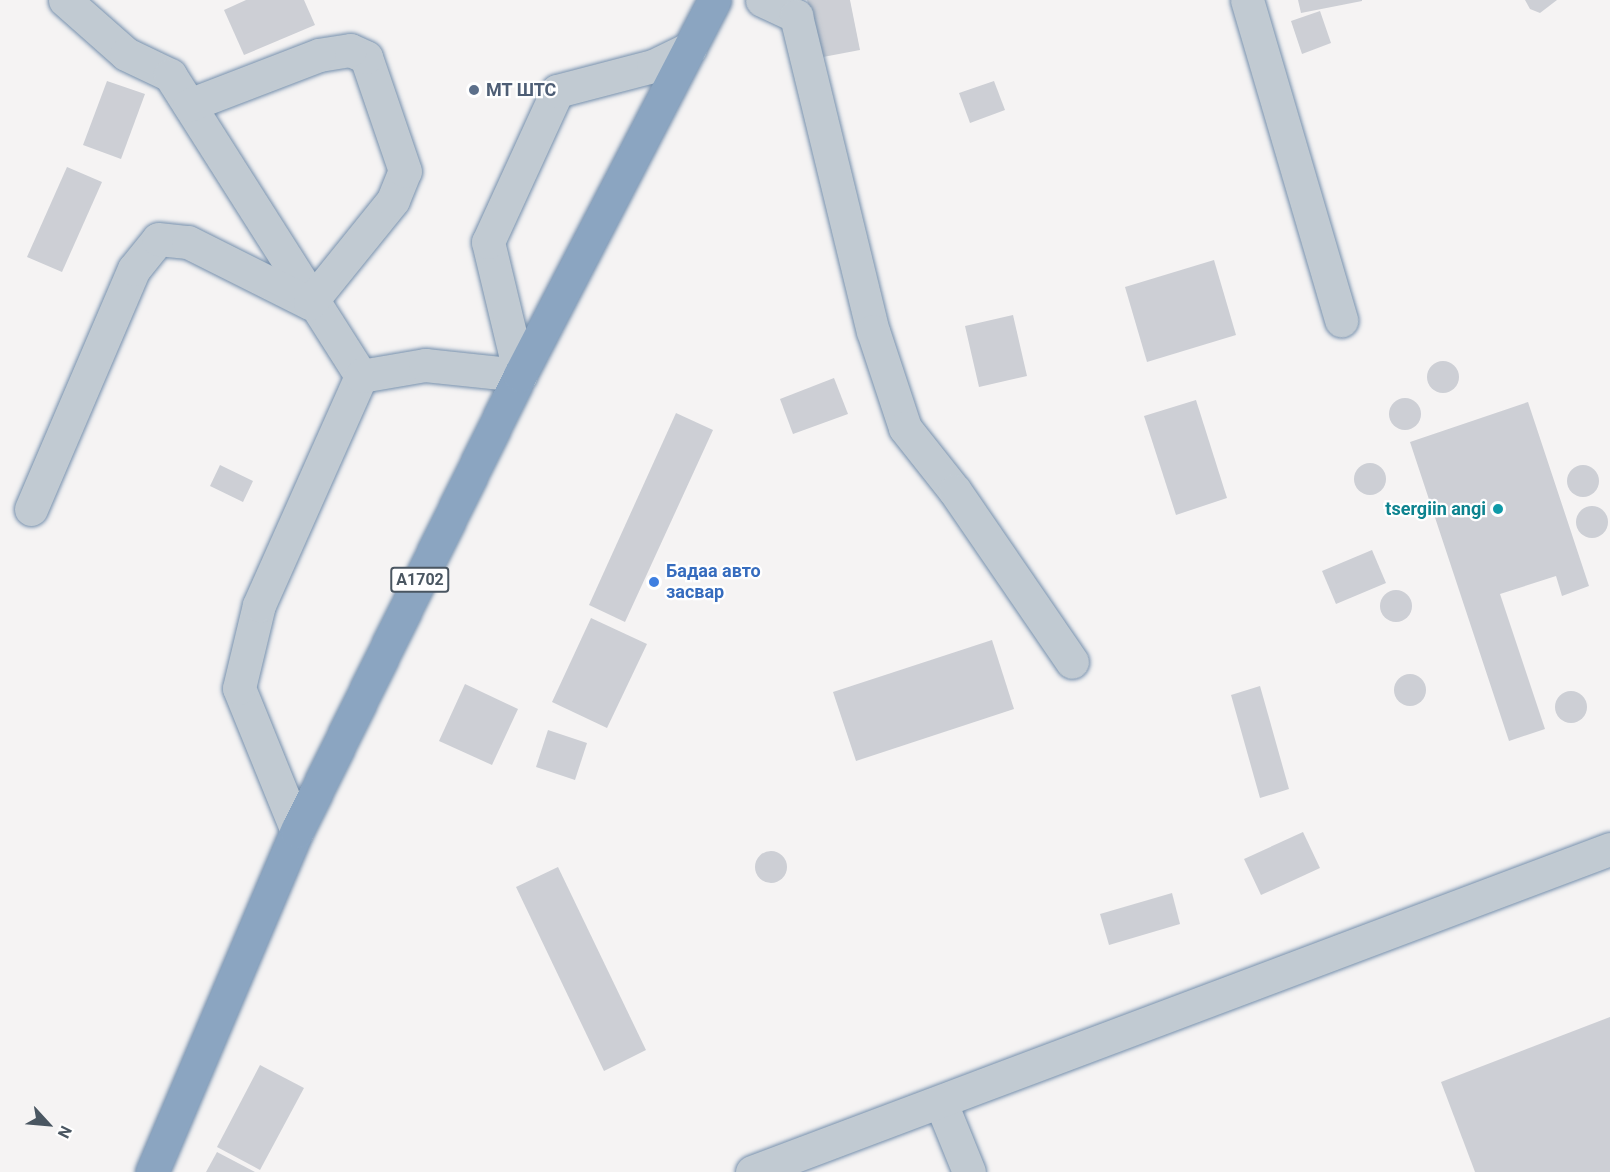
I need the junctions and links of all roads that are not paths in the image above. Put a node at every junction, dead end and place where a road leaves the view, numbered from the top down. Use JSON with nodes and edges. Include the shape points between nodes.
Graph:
{"nodes":[{"id":1,"x":65,"y":0,"type":"edge"},
{"id":2,"x":714,"y":0,"type":"edge"},
{"id":3,"x":762,"y":0,"type":"edge"},
{"id":4,"x":1247,"y":0,"type":"edge"},
{"id":5,"x":690,"y":48,"type":"junction"},
{"id":6,"x":189,"y":105,"type":"junction"},
{"id":7,"x":310,"y":303,"type":"junction"},
{"id":8,"x":1341,"y":320,"type":"dead end"},
{"id":9,"x":520,"y":375,"type":"junction"},
{"id":10,"x":361,"y":376,"type":"junction"},
{"id":11,"x":32,"y":509,"type":"dead end"},
{"id":12,"x":1072,"y":662,"type":"dead end"},
{"id":13,"x":297,"y":831,"type":"junction"},
{"id":14,"x":1610,"y":849,"type":"edge"},
{"id":15,"x":941,"y":1103,"type":"junction"},
{"id":16,"x":152,"y":1172,"type":"edge"},
{"id":17,"x":752,"y":1172,"type":"edge"},
{"id":18,"x":969,"y":1172,"type":"edge"}],
"edges":[{"from":1,"to":6,"type":"street","via":[[126,54],[170,75]]},
{"from":2,"to":5,"type":"highway","number":"A1702"},
{"from":3,"to":12,"type":"street","via":[[796,16],[873,331],[905,428],[955,490]]},
{"from":4,"to":8,"type":"street"},
{"from":5,"to":9,"type":"highway","number":"A1702"},
{"from":5,"to":9,"type":"street","via":[[653,66],[558,91],[488,242]]},
{"from":6,"to":7,"type":"street"},
{"from":6,"to":7,"type":"street","via":[[319,56],[350,50],[366,57],[405,171],[393,200]]},
{"from":7,"to":10,"type":"street"},
{"from":7,"to":11,"type":"street","via":[[206,249],[158,239],[134,269]]},
{"from":9,"to":10,"type":"street","via":[[425,365]]},
{"from":9,"to":13,"type":"highway","number":"A1702"},
{"from":10,"to":13,"type":"street","via":[[259,605],[239,688]]},
{"from":13,"to":16,"type":"highway","number":"A1702"},
{"from":14,"to":15,"type":"street"},
{"from":15,"to":17,"type":"street"},
{"from":15,"to":18,"type":"street"}]}
